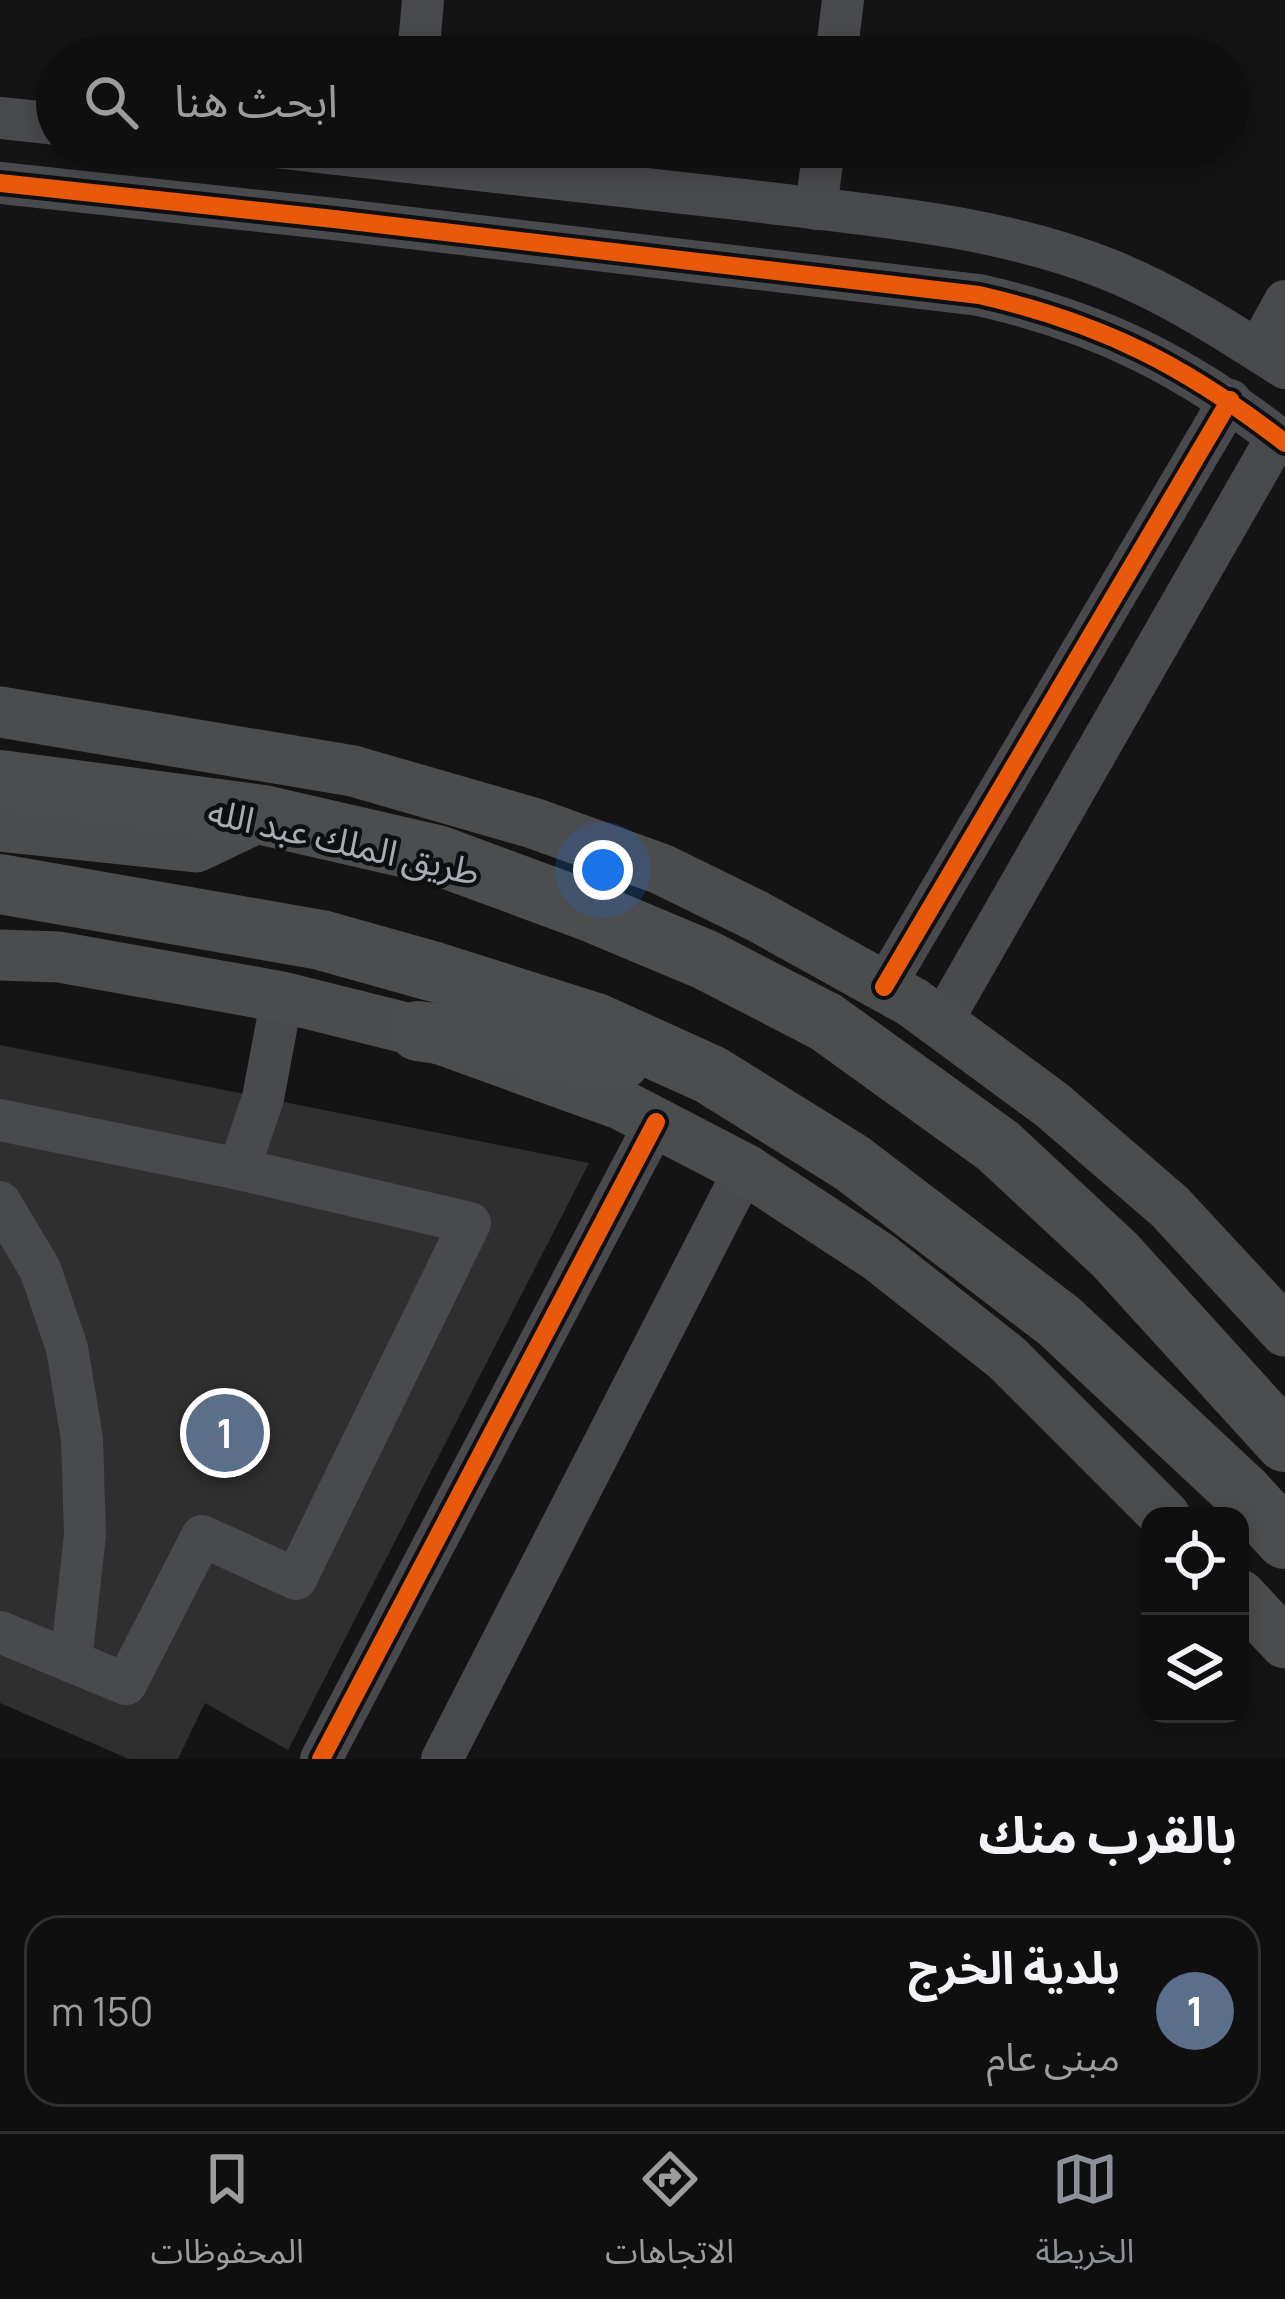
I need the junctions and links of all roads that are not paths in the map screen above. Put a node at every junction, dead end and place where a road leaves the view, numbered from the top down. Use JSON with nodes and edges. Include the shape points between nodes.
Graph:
{"nodes":[{"id":1,"x":423,"y":0,"type":"edge"},
{"id":2,"x":843,"y":0,"type":"edge"},
{"id":3,"x":420,"y":36,"type":"edge"},
{"id":4,"x":839,"y":36,"type":"edge"},
{"id":5,"x":0,"y":118,"type":"edge"},
{"id":6,"x":36,"y":122,"type":"edge"},
{"id":7,"x":505,"y":168,"type":"edge"},
{"id":8,"x":821,"y":168,"type":"edge"},
{"id":9,"x":0,"y":183,"type":"edge"},
{"id":10,"x":686,"y":194,"type":"junction"},
{"id":11,"x":816,"y":209,"type":"junction"},
{"id":12,"x":672,"y":259,"type":"junction"},
{"id":13,"x":1285,"y":301,"type":"edge"},
{"id":14,"x":1271,"y":359,"type":"edge"},
{"id":15,"x":1230,"y":400,"type":"junction"},
{"id":16,"x":1281,"y":440,"type":"edge"},
{"id":17,"x":0,"y":712,"type":"edge"},
{"id":18,"x":0,"y":780,"type":"edge"},
{"id":19,"x":263,"y":815,"type":"junction"},
{"id":20,"x":0,"y":826,"type":"edge"},
{"id":21,"x":0,"y":884,"type":"edge"},
{"id":22,"x":0,"y":955,"type":"edge"},
{"id":23,"x":884,"y":987,"type":"junction"},
{"id":24,"x":282,"y":997,"type":"junction"},
{"id":25,"x":941,"y":1023,"type":"junction"},
{"id":26,"x":418,"y":1030,"type":"junction"},
{"id":27,"x":711,"y":1075,"type":"junction"},
{"id":28,"x":0,"y":1120,"type":"edge"},
{"id":29,"x":656,"y":1122,"type":"junction"},
{"id":30,"x":998,"y":1146,"type":"junction"},
{"id":31,"x":745,"y":1168,"type":"junction"},
{"id":32,"x":239,"y":1169,"type":"junction"},
{"id":33,"x":0,"y":1202,"type":"edge"},
{"id":34,"x":1285,"y":1331,"type":"edge"},
{"id":35,"x":1285,"y":1394,"type":"edge"},
{"id":36,"x":1285,"y":1442,"type":"edge"},
{"id":37,"x":1156,"y":1507,"type":"edge"},
{"id":38,"x":1285,"y":1539,"type":"edge"},
{"id":39,"x":1249,"y":1605,"type":"edge"},
{"id":40,"x":0,"y":1632,"type":"edge"},
{"id":41,"x":1285,"y":1643,"type":"edge"},
{"id":42,"x":71,"y":1661,"type":"junction"},
{"id":43,"x":321,"y":1759,"type":"edge"},
{"id":44,"x":442,"y":1759,"type":"edge"}],
"edges":[{"from":1,"to":3,"type":"street"},
{"from":2,"to":4,"type":"street"},
{"from":5,"to":6,"type":"street"},
{"from":7,"to":10,"type":"street"},
{"from":8,"to":11,"type":"street"},
{"from":9,"to":12,"type":"street"},
{"from":10,"to":11,"type":"street"},
{"from":10,"to":12,"type":"street"},
{"from":11,"to":14,"type":"street","via":[[965,230],[1110,270]]},
{"from":12,"to":15,"type":"street","via":[[1032,307],[1173,364]]},
{"from":13,"to":14,"type":"street"},
{"from":15,"to":16,"type":"street"},
{"from":15,"to":23,"type":"street"},
{"from":16,"to":25,"type":"street"},
{"from":17,"to":23,"type":"main road","via":[[353,771],[533,823],[662,869]]},
{"from":18,"to":19,"type":"highway","name":"طريق الملك عبد الله"},
{"from":19,"to":20,"type":"main road","via":[[196,847]]},
{"from":19,"to":30,"type":"highway","name":"طريق الملك عبد الله","via":[[437,855],[706,960],[826,1022]]},
{"from":21,"to":27,"type":"highway","via":[[322,940],[596,1023]]},
{"from":22,"to":24,"type":"main road","via":[[59,957]]},
{"from":23,"to":25,"type":"main road"},
{"from":24,"to":26,"type":"main road"},
{"from":24,"to":32,"type":"street","via":[[263,1098]]},
{"from":25,"to":34,"type":"main road","via":[[1170,1207]]},
{"from":26,"to":27,"type":"highway"},
{"from":26,"to":29,"type":"main road"},
{"from":27,"to":38,"type":"highway","via":[[852,1163],[1059,1321]]},
{"from":28,"to":32,"type":"street"},
{"from":29,"to":31,"type":"main road"},
{"from":29,"to":43,"type":"street"},
{"from":30,"to":35,"type":"highway"},
{"from":30,"to":36,"type":"highway","name":"طريق الملك عبد الله","via":[[1115,1255]]},
{"from":31,"to":37,"type":"main road","via":[[879,1257],[1007,1358]]},
{"from":31,"to":44,"type":"street"},
{"from":32,"to":42,"type":"street","via":[[470,1223],[296,1579],[202,1536],[126,1684]]},
{"from":33,"to":42,"type":"street","via":[[40,1268],[67,1348],[82,1438],[85,1535]]},
{"from":39,"to":41,"type":"main road"},
{"from":40,"to":42,"type":"street"}]}
